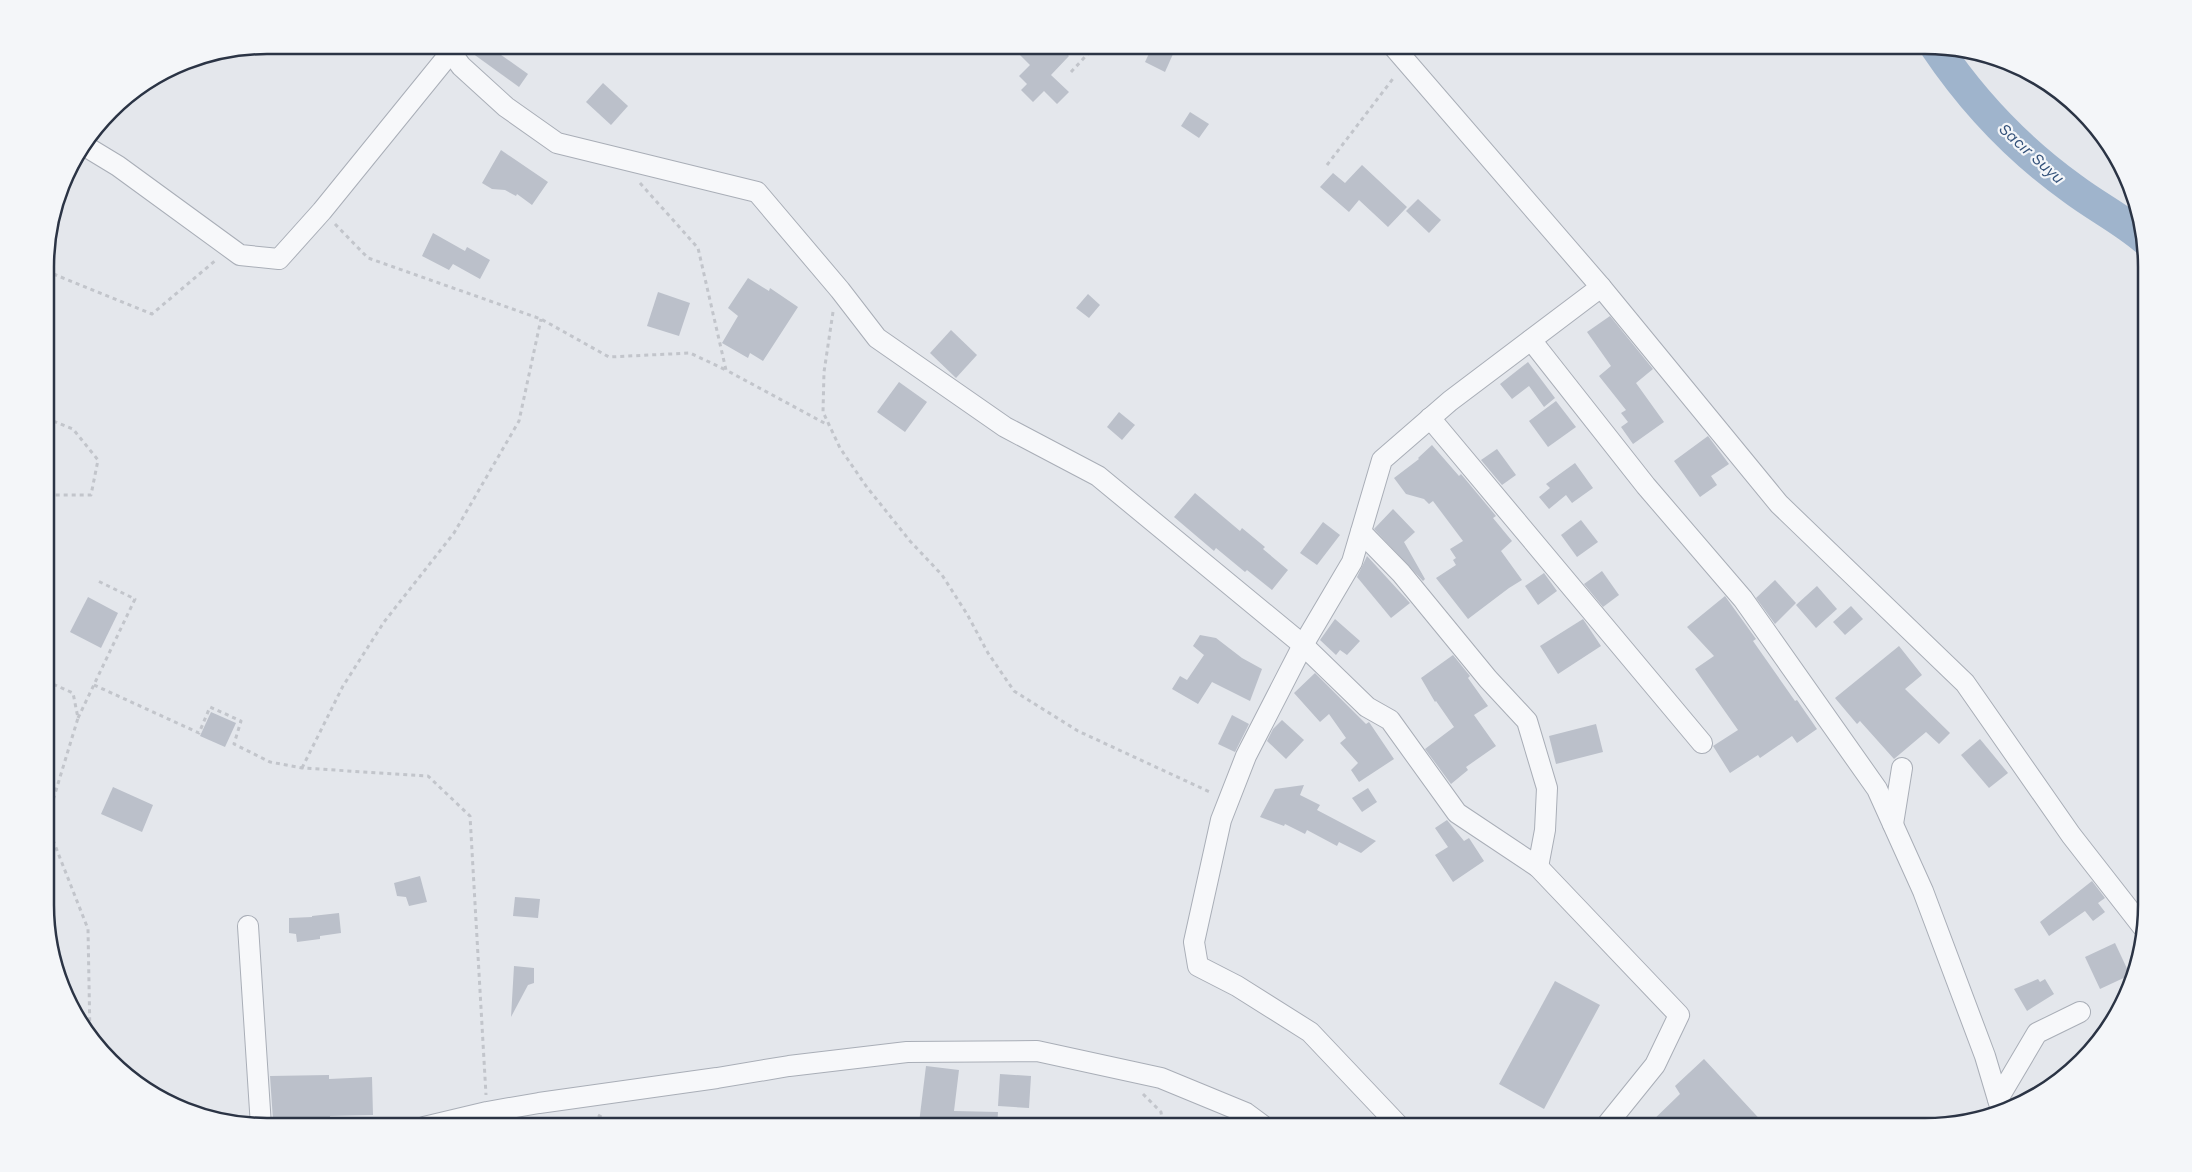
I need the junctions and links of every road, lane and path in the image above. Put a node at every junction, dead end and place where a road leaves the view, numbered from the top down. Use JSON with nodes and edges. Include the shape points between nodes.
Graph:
{"nodes":[{"id":1,"x":443,"y":54,"type":"edge"},
{"id":2,"x":452,"y":54,"type":"edge"},
{"id":3,"x":1088,"y":54,"type":"edge"},
{"id":4,"x":1399,"y":54,"type":"edge"},
{"id":5,"x":1406,"y":62,"type":"junction"},
{"id":6,"x":1071,"y":72,"type":"dead end"},
{"id":7,"x":90,"y":149,"type":"edge"},
{"id":8,"x":618,"y":158,"type":"junction"},
{"id":9,"x":1327,"y":164,"type":"dead end"},
{"id":10,"x":322,"y":210,"type":"junction"},
{"id":11,"x":230,"y":248,"type":"junction"},
{"id":12,"x":54,"y":274,"type":"edge"},
{"id":13,"x":1601,"y":287,"type":"junction"},
{"id":14,"x":840,"y":290,"type":"junction"},
{"id":15,"x":540,"y":319,"type":"junction"},
{"id":16,"x":1531,"y":340,"type":"junction"},
{"id":17,"x":726,"y":370,"type":"junction"},
{"id":18,"x":1430,"y":418,"type":"junction"},
{"id":19,"x":54,"y":421,"type":"edge"},
{"id":20,"x":829,"y":426,"type":"junction"},
{"id":21,"x":54,"y":495,"type":"edge"},
{"id":22,"x":1361,"y":532,"type":"junction"},
{"id":23,"x":98,"y":581,"type":"dead end"},
{"id":24,"x":1303,"y":645,"type":"junction"},
{"id":25,"x":54,"y":685,"type":"edge"},
{"id":26,"x":94,"y":685,"type":"junction"},
{"id":27,"x":78,"y":718,"type":"junction"},
{"id":28,"x":1702,"y":743,"type":"dead end"},
{"id":29,"x":302,"y":768,"type":"junction"},
{"id":30,"x":1902,"y":768,"type":"dead end"},
{"id":31,"x":54,"y":797,"type":"edge"},
{"id":32,"x":1229,"y":801,"type":"junction"},
{"id":33,"x":1893,"y":824,"type":"junction"},
{"id":34,"x":54,"y":843,"type":"edge"},
{"id":35,"x":1538,"y":867,"type":"junction"},
{"id":36,"x":2138,"y":921,"type":"edge"},
{"id":37,"x":248,"y":926,"type":"dead end"},
{"id":38,"x":2080,"y":1012,"type":"dead end"},
{"id":39,"x":90,"y":1024,"type":"edge"},
{"id":40,"x":1118,"y":1068,"type":"junction"},
{"id":41,"x":2001,"y":1104,"type":"edge"},
{"id":42,"x":2000,"y":1105,"type":"edge"},
{"id":43,"x":487,"y":1112,"type":"junction"},
{"id":44,"x":260,"y":1118,"type":"edge"},
{"id":45,"x":462,"y":1118,"type":"edge"},
{"id":46,"x":1162,"y":1118,"type":"edge"},
{"id":47,"x":1253,"y":1118,"type":"edge"},
{"id":48,"x":1391,"y":1118,"type":"edge"},
{"id":49,"x":1612,"y":1118,"type":"edge"}],
"edges":[{"from":1,"to":10,"type":"street"},
{"from":2,"to":8,"type":"street","via":[[506,107],[558,143]]},
{"from":3,"to":6,"type":"path"},
{"from":4,"to":5,"type":"street"},
{"from":5,"to":9,"type":"path"},
{"from":5,"to":13,"type":"street"},
{"from":7,"to":11,"type":"street"},
{"from":8,"to":14,"type":"street","via":[[757,192]]},
{"from":8,"to":17,"type":"path","via":[[698,248]]},
{"from":10,"to":11,"type":"street","via":[[279,258],[240,255]]},
{"from":10,"to":15,"type":"path","via":[[368,258]]},
{"from":11,"to":12,"type":"path","via":[[152,314]]},
{"from":13,"to":16,"type":"street"},
{"from":13,"to":36,"type":"street","via":[[1779,504],[1965,683],[2071,835]]},
{"from":14,"to":20,"type":"path","via":[[835,301],[824,372],[823,412]]},
{"from":14,"to":24,"type":"street","via":[[877,338],[1005,427],[1098,476]]},
{"from":15,"to":17,"type":"path","via":[[610,357],[690,353]]},
{"from":15,"to":29,"type":"path","via":[[519,421],[454,533],[384,622],[343,686]]},
{"from":16,"to":18,"type":"street"},
{"from":16,"to":33,"type":"street","via":[[1646,486],[1742,599],[1877,789]]},
{"from":17,"to":20,"type":"path"},
{"from":18,"to":22,"type":"street","via":[[1382,460]]},
{"from":18,"to":28,"type":"street"},
{"from":19,"to":21,"type":"path","via":[[73,429],[98,460],[91,495]]},
{"from":20,"to":32,"type":"path","via":[[866,486],[942,575],[1014,691],[1078,731]]},
{"from":22,"to":24,"type":"street","via":[[1352,562]]},
{"from":22,"to":35,"type":"street","via":[[1401,573],[1527,721],[1546,788],[1545,830]]},
{"from":23,"to":26,"type":"path","via":[[135,599]]},
{"from":24,"to":32,"type":"street","via":[[1246,756]]},
{"from":24,"to":35,"type":"street","via":[[1367,707],[1390,720],[1457,813]]},
{"from":25,"to":27,"type":"path","via":[[73,693]]},
{"from":26,"to":27,"type":"path"},
{"from":26,"to":29,"type":"path","via":[[199,733],[210,707],[241,721],[234,744],[270,762]]},
{"from":27,"to":31,"type":"path"},
{"from":29,"to":43,"type":"path","via":[[428,776],[470,816]]},
{"from":30,"to":33,"type":"street"},
{"from":32,"to":48,"type":"street","via":[[1221,820],[1194,942],[1198,966],[1237,986],[1310,1032]]},
{"from":33,"to":42,"type":"street","via":[[1923,892],[1985,1056]]},
{"from":34,"to":39,"type":"path","via":[[88,929]]},
{"from":35,"to":49,"type":"street","via":[[1679,1016],[1655,1065]]},
{"from":37,"to":44,"type":"street"},
{"from":38,"to":41,"type":"street","via":[[2037,1033]]},
{"from":40,"to":43,"type":"street","via":[[1037,1051],[907,1052],[789,1066]]},
{"from":40,"to":46,"type":"path","via":[[1161,1112]]},
{"from":40,"to":47,"type":"street","via":[[1161,1078]]},
{"from":43,"to":45,"type":"street"}]}
